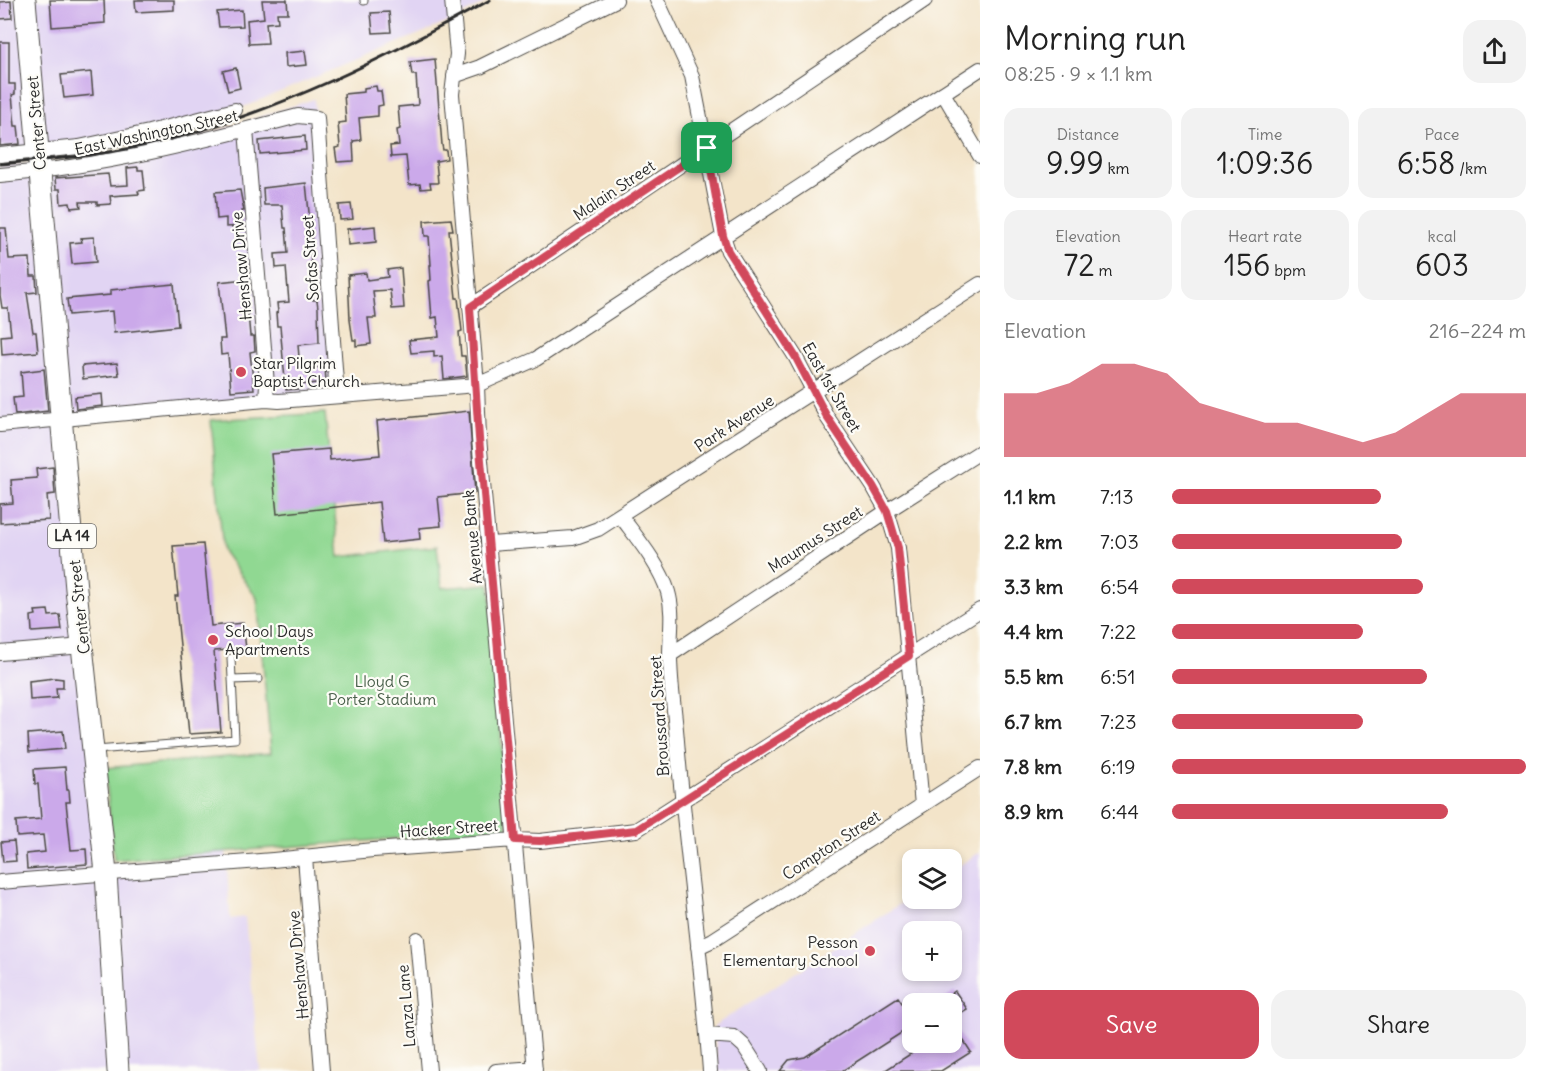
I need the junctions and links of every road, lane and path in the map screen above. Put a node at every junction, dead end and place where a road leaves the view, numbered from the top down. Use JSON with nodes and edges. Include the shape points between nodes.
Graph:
{"nodes":[{"id":1,"x":25,"y":0,"type":"edge"},
{"id":2,"x":452,"y":0,"type":"edge"},
{"id":3,"x":616,"y":0,"type":"edge"},
{"id":4,"x":657,"y":0,"type":"edge"},
{"id":5,"x":925,"y":0,"type":"edge"},
{"id":6,"x":980,"y":69,"type":"edge"},
{"id":7,"x":454,"y":76,"type":"junction"},
{"id":8,"x":943,"y":93,"type":"junction"},
{"id":9,"x":236,"y":110,"type":"dead end"},
{"id":10,"x":317,"y":118,"type":"joint"},
{"id":11,"x":246,"y":130,"type":"junction"},
{"id":12,"x":707,"y":148,"type":"junction"},
{"id":13,"x":0,"y":155,"type":"edge"},
{"id":14,"x":980,"y":156,"type":"edge"},
{"id":15,"x":40,"y":162,"type":"junction"},
{"id":16,"x":0,"y":175,"type":"edge"},
{"id":17,"x":723,"y":236,"type":"junction"},
{"id":18,"x":980,"y":284,"type":"edge"},
{"id":19,"x":470,"y":307,"type":"junction"},
{"id":20,"x":477,"y":385,"type":"junction"},
{"id":21,"x":814,"y":391,"type":"junction"},
{"id":22,"x":337,"y":396,"type":"junction"},
{"id":23,"x":266,"y":400,"type":"junction"},
{"id":24,"x":63,"y":421,"type":"junction"},
{"id":25,"x":0,"y":425,"type":"edge"},
{"id":26,"x":980,"y":452,"type":"edge"},
{"id":27,"x":887,"y":511,"type":"junction"},
{"id":28,"x":620,"y":515,"type":"junction"},
{"id":29,"x":490,"y":544,"type":"junction"},
{"id":30,"x":980,"y":610,"type":"edge"},
{"id":31,"x":83,"y":646,"type":"junction"},
{"id":32,"x":0,"y":653,"type":"edge"},
{"id":33,"x":670,"y":655,"type":"junction"},
{"id":34,"x":909,"y":656,"type":"junction"},
{"id":35,"x":231,"y":658,"type":"dead end"},
{"id":36,"x":259,"y":679,"type":"dead end"},
{"id":37,"x":232,"y":680,"type":"junction"},
{"id":38,"x":93,"y":750,"type":"junction"},
{"id":39,"x":980,"y":768,"type":"edge"},
{"id":40,"x":682,"y":802,"type":"junction"},
{"id":41,"x":922,"y":805,"type":"junction"},
{"id":42,"x":515,"y":840,"type":"junction"},
{"id":43,"x":305,"y":857,"type":"junction"},
{"id":44,"x":106,"y":873,"type":"junction"},
{"id":45,"x":0,"y":882,"type":"edge"},
{"id":46,"x":417,"y":939,"type":"dead end"},
{"id":47,"x":698,"y":947,"type":"junction"},
{"id":48,"x":707,"y":1035,"type":"junction"},
{"id":49,"x":535,"y":1069,"type":"edge"},
{"id":50,"x":118,"y":1071,"type":"edge"},
{"id":51,"x":322,"y":1071,"type":"edge"},
{"id":52,"x":429,"y":1071,"type":"edge"},
{"id":53,"x":496,"y":1071,"type":"edge"},
{"id":54,"x":710,"y":1071,"type":"edge"},
{"id":55,"x":760,"y":1071,"type":"edge"}],
"edges":[{"from":1,"to":15,"type":"main road","name":"Center Street","number":"LA 14"},
{"from":2,"to":7,"type":"street","name":"Avenue Bank","via":[[457,54]]},
{"from":3,"to":7,"type":"street"},
{"from":4,"to":12,"type":"street","name":"East 1st Street","via":[[692,76]]},
{"from":5,"to":12,"type":"street","name":"Malain Street"},
{"from":6,"to":8,"type":"street"},
{"from":7,"to":19,"type":"street","name":"Avenue Bank","via":[[452,94]]},
{"from":8,"to":14,"type":"street"},
{"from":8,"to":17,"type":"street"},
{"from":9,"to":15,"type":"street","name":"East Washington Street","via":[[79,147]]},
{"from":10,"to":11,"type":"street","name":"East Washington Street","via":[[298,117]]},
{"from":10,"to":22,"type":"street","name":"Sofas Street"},
{"from":11,"to":15,"type":"street","name":"East Washington Street","via":[[148,154]]},
{"from":11,"to":23,"type":"street","name":"Henshaw Drive"},
{"from":12,"to":17,"type":"street","name":"East 1st Street"},
{"from":12,"to":19,"type":"street","name":"Malain Street"},
{"from":13,"to":15,"type":"street","name":"East Washington Street"},
{"from":15,"to":16,"type":"street","name":"East Washington Street"},
{"from":15,"to":24,"type":"main road","name":"Center Street","number":"LA 14"},
{"from":17,"to":20,"type":"street","via":[[536,359]]},
{"from":17,"to":21,"type":"street","name":"East 1st Street","via":[[728,251]]},
{"from":18,"to":21,"type":"street","name":"Park Avenue"},
{"from":19,"to":20,"type":"street","name":"Avenue Bank"},
{"from":20,"to":22,"type":"street"},
{"from":20,"to":29,"type":"street","name":"Avenue Bank"},
{"from":21,"to":27,"type":"street","name":"East 1st Street"},
{"from":21,"to":28,"type":"street","name":"Park Avenue"},
{"from":22,"to":23,"type":"street"},
{"from":23,"to":24,"type":"street"},
{"from":24,"to":25,"type":"street"},
{"from":24,"to":31,"type":"main road","name":"Center Street","number":"LA 14"},
{"from":26,"to":27,"type":"street","name":"Maumus Street"},
{"from":27,"to":33,"type":"street","name":"Maumus Street"},
{"from":27,"to":34,"type":"street","name":"East 1st Street","via":[[898,548]]},
{"from":28,"to":29,"type":"street","name":"Park Avenue","via":[[573,538]]},
{"from":28,"to":33,"type":"street","name":"Broussard Street","via":[[668,592],[672,620]]},
{"from":29,"to":42,"type":"street","name":"Avenue Bank"},
{"from":30,"to":34,"type":"street","name":"Hacker Street"},
{"from":31,"to":32,"type":"street"},
{"from":31,"to":38,"type":"main road","name":"Center Street","number":"LA 14"},
{"from":33,"to":40,"type":"street","name":"Broussard Street"},
{"from":34,"to":40,"type":"street","name":"Hacker Street"},
{"from":34,"to":41,"type":"street","name":"East 1st Street"},
{"from":35,"to":37,"type":"lane"},
{"from":36,"to":37,"type":"lane"},
{"from":37,"to":38,"type":"lane","via":[[235,739]]},
{"from":38,"to":44,"type":"main road","name":"Center Street","number":"LA 14"},
{"from":39,"to":41,"type":"street","name":"Compton Street"},
{"from":40,"to":42,"type":"street","name":"Hacker Street","via":[[636,830],[540,841]]},
{"from":40,"to":47,"type":"street","name":"Broussard Street"},
{"from":41,"to":47,"type":"street","name":"Compton Street"},
{"from":42,"to":43,"type":"street","name":"Hacker Street"},
{"from":42,"to":49,"type":"street","name":"Avenue Bank"},
{"from":43,"to":44,"type":"street","name":"Hacker Street"},
{"from":43,"to":51,"type":"street","name":"Henshaw Drive"},
{"from":44,"to":45,"type":"street","name":"Hacker Street"},
{"from":44,"to":50,"type":"main road","name":"Center Street","number":"LA 14"},
{"from":46,"to":52,"type":"street","name":"Lanza Lane"},
{"from":47,"to":48,"type":"street","name":"Broussard Street"},
{"from":48,"to":54,"type":"street","name":"Broussard Street"},
{"from":48,"to":55,"type":"street","via":[[734,1037]]},
{"from":49,"to":53,"type":"street"}]}
